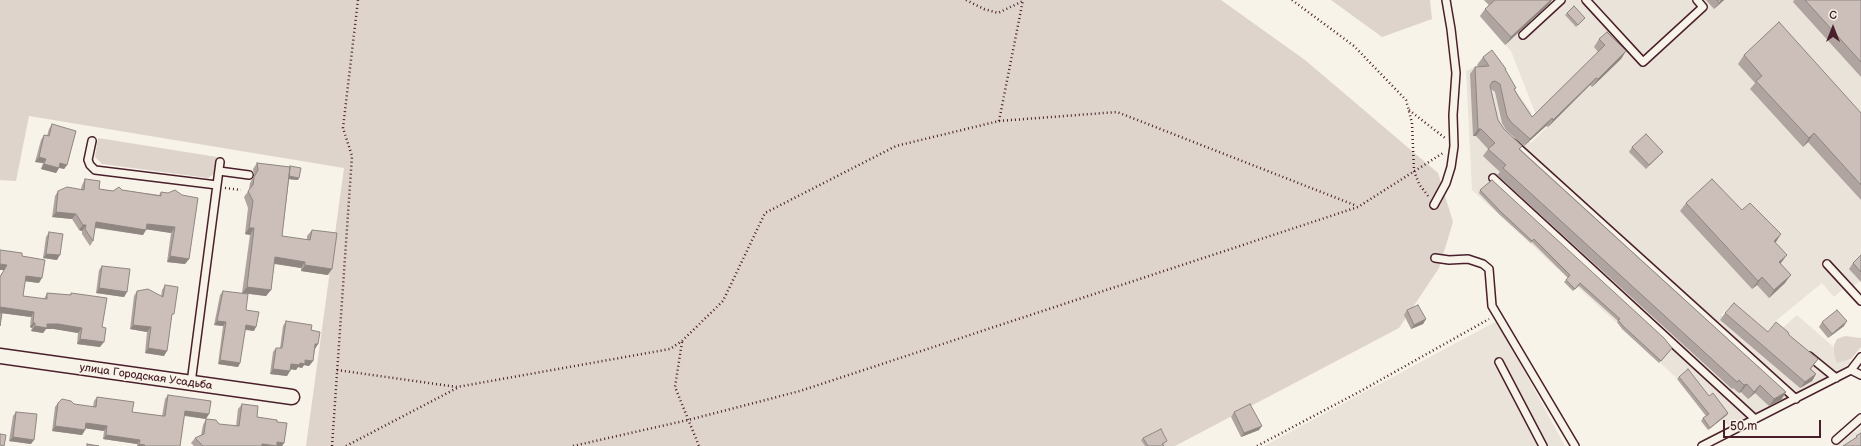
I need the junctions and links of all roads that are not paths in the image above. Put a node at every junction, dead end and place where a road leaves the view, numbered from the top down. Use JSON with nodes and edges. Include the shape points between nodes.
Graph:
{"nodes":[{"id":1,"x":1446,"y":0,"type":"edge"},
{"id":2,"x":1561,"y":0,"type":"edge"},
{"id":3,"x":1586,"y":0,"type":"edge"},
{"id":4,"x":1697,"y":0,"type":"edge"},
{"id":5,"x":1523,"y":35,"type":"edge"},
{"id":6,"x":1508,"y":139,"type":"edge"},
{"id":7,"x":92,"y":141,"type":"dead end"},
{"id":8,"x":220,"y":162,"type":"dead end"},
{"id":9,"x":219,"y":170,"type":"junction"},
{"id":10,"x":249,"y":175,"type":"dead end"},
{"id":11,"x":1493,"y":178,"type":"dead end"},
{"id":12,"x":217,"y":186,"type":"junction"},
{"id":13,"x":1434,"y":205,"type":"road end"},
{"id":14,"x":1435,"y":258,"type":"dead end"},
{"id":15,"x":1827,"y":264,"type":"dead end"},
{"id":16,"x":1861,"y":301,"type":"edge"},
{"id":17,"x":1806,"y":353,"type":"edge"},
{"id":18,"x":0,"y":356,"type":"edge"},
{"id":19,"x":1861,"y":357,"type":"edge"},
{"id":20,"x":1499,"y":362,"type":"dead end"},
{"id":21,"x":1851,"y":370,"type":"junction"},
{"id":22,"x":1861,"y":375,"type":"edge"},
{"id":23,"x":1836,"y":378,"type":"junction"},
{"id":24,"x":191,"y":383,"type":"junction"},
{"id":25,"x":292,"y":398,"type":"dead end"},
{"id":26,"x":1796,"y":399,"type":"junction"},
{"id":27,"x":1861,"y":418,"type":"edge"},
{"id":28,"x":1755,"y":419,"type":"junction"},
{"id":29,"x":1836,"y":440,"type":"dead end"},
{"id":30,"x":1543,"y":446,"type":"edge"},
{"id":31,"x":1575,"y":446,"type":"edge"},
{"id":32,"x":1702,"y":446,"type":"edge"}],
"edges":[{"from":1,"to":13,"type":"lane","via":[[1452,29],[1456,73],[1454,146],[1450,172]]},
{"from":2,"to":5,"type":"lane"},
{"from":3,"to":4,"type":"lane","via":[[1643,62],[1703,7]]},
{"from":6,"to":26,"type":"lane"},
{"from":7,"to":12,"type":"lane","via":[[88,160],[95,170]]},
{"from":8,"to":9,"type":"lane"},
{"from":9,"to":10,"type":"lane"},
{"from":9,"to":12,"type":"lane"},
{"from":11,"to":28,"type":"lane"},
{"from":12,"to":24,"type":"lane"},
{"from":14,"to":31,"type":"lane","via":[[1468,259],[1484,264],[1489,269],[1492,306]]},
{"from":15,"to":16,"type":"lane"},
{"from":17,"to":23,"type":"lane"},
{"from":18,"to":24,"type":"street","name":"улица Городская Усадьба"},
{"from":19,"to":21,"type":"lane"},
{"from":20,"to":30,"type":"lane"},
{"from":21,"to":22,"type":"lane"},
{"from":21,"to":23,"type":"lane"},
{"from":23,"to":26,"type":"lane"},
{"from":24,"to":25,"type":"street","name":"улица Городская Усадьба"},
{"from":26,"to":28,"type":"lane"},
{"from":27,"to":29,"type":"lane"},
{"from":28,"to":32,"type":"lane"}]}
